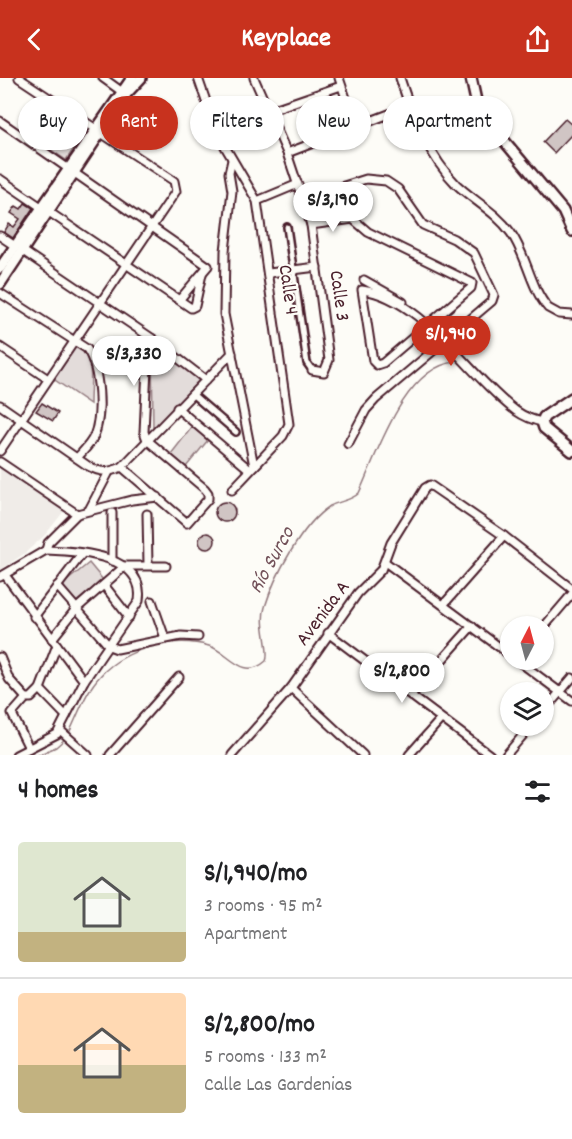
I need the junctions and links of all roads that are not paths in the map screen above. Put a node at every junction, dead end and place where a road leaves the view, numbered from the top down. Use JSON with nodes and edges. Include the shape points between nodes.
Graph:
{"nodes":[{"id":1,"x":19,"y":78,"type":"edge"},
{"id":2,"x":103,"y":78,"type":"edge"},
{"id":3,"x":132,"y":78,"type":"edge"},
{"id":4,"x":141,"y":78,"type":"edge"},
{"id":5,"x":198,"y":78,"type":"edge"},
{"id":6,"x":254,"y":78,"type":"edge"},
{"id":7,"x":400,"y":78,"type":"edge"},
{"id":8,"x":471,"y":78,"type":"edge"},
{"id":9,"x":340,"y":82,"type":"edge"},
{"id":10,"x":122,"y":91,"type":"junction"},
{"id":11,"x":204,"y":96,"type":"edge"},
{"id":12,"x":262,"y":96,"type":"edge"},
{"id":13,"x":406,"y":96,"type":"edge"},
{"id":14,"x":284,"y":105,"type":"edge"},
{"id":15,"x":0,"y":121,"type":"edge"},
{"id":16,"x":98,"y":131,"type":"junction"},
{"id":17,"x":284,"y":146,"type":"edge"},
{"id":18,"x":226,"y":150,"type":"edge"},
{"id":19,"x":296,"y":150,"type":"edge"},
{"id":20,"x":433,"y":150,"type":"edge"},
{"id":21,"x":287,"y":153,"type":"junction"},
{"id":22,"x":232,"y":160,"type":"junction"},
{"id":23,"x":72,"y":170,"type":"junction"},
{"id":24,"x":0,"y":179,"type":"edge"},
{"id":25,"x":298,"y":184,"type":"junction"},
{"id":26,"x":303,"y":199,"type":"junction"},
{"id":27,"x":256,"y":201,"type":"junction"},
{"id":28,"x":45,"y":210,"type":"junction"},
{"id":29,"x":153,"y":225,"type":"junction"},
{"id":30,"x":311,"y":225,"type":"junction"},
{"id":31,"x":287,"y":227,"type":"dead end"},
{"id":32,"x":572,"y":231,"type":"edge"},
{"id":33,"x":0,"y":236,"type":"edge"},
{"id":34,"x":19,"y":249,"type":"junction"},
{"id":35,"x":126,"y":263,"type":"junction"},
{"id":36,"x":317,"y":267,"type":"junction"},
{"id":37,"x":0,"y":268,"type":"edge"},
{"id":38,"x":206,"y":269,"type":"junction"},
{"id":39,"x":293,"y":270,"type":"junction"},
{"id":40,"x":269,"y":273,"type":"junction"},
{"id":41,"x":364,"y":280,"type":"dead end"},
{"id":42,"x":0,"y":284,"type":"edge"},
{"id":43,"x":0,"y":293,"type":"edge"},
{"id":44,"x":180,"y":299,"type":"junction"},
{"id":45,"x":99,"y":303,"type":"junction"},
{"id":46,"x":416,"y":313,"type":"junction"},
{"id":47,"x":572,"y":315,"type":"edge"},
{"id":48,"x":427,"y":326,"type":"junction"},
{"id":49,"x":153,"y":339,"type":"junction"},
{"id":50,"x":73,"y":341,"type":"junction"},
{"id":51,"x":443,"y":342,"type":"junction"},
{"id":52,"x":0,"y":348,"type":"edge"},
{"id":53,"x":232,"y":353,"type":"junction"},
{"id":54,"x":312,"y":370,"type":"joint"},
{"id":55,"x":48,"y":380,"type":"junction"},
{"id":56,"x":206,"y":380,"type":"junction"},
{"id":57,"x":192,"y":394,"type":"junction"},
{"id":58,"x":572,"y":398,"type":"edge"},
{"id":59,"x":0,"y":405,"type":"edge"},
{"id":60,"x":177,"y":408,"type":"junction"},
{"id":61,"x":21,"y":419,"type":"junction"},
{"id":62,"x":542,"y":422,"type":"junction"},
{"id":63,"x":236,"y":432,"type":"dead end"},
{"id":64,"x":147,"y":440,"type":"junction"},
{"id":65,"x":348,"y":444,"type":"dead end"},
{"id":66,"x":0,"y":451,"type":"edge"},
{"id":67,"x":572,"y":451,"type":"edge"},
{"id":68,"x":77,"y":458,"type":"junction"},
{"id":69,"x":0,"y":462,"type":"edge"},
{"id":70,"x":122,"y":466,"type":"junction"},
{"id":71,"x":252,"y":468,"type":"junction"},
{"id":72,"x":109,"y":472,"type":"junction"},
{"id":73,"x":232,"y":490,"type":"dead end"},
{"id":74,"x":158,"y":497,"type":"junction"},
{"id":75,"x":89,"y":510,"type":"junction"},
{"id":76,"x":112,"y":513,"type":"dead end"},
{"id":77,"x":77,"y":514,"type":"junction"},
{"id":78,"x":147,"y":514,"type":"dead end"},
{"id":79,"x":504,"y":536,"type":"junction"},
{"id":80,"x":46,"y":550,"type":"junction"},
{"id":81,"x":82,"y":554,"type":"junction"},
{"id":82,"x":112,"y":561,"type":"junction"},
{"id":83,"x":385,"y":562,"type":"junction"},
{"id":84,"x":148,"y":565,"type":"junction"},
{"id":85,"x":125,"y":566,"type":"junction"},
{"id":86,"x":166,"y":566,"type":"dead end"},
{"id":87,"x":2,"y":576,"type":"edge"},
{"id":88,"x":104,"y":585,"type":"junction"},
{"id":89,"x":57,"y":586,"type":"junction"},
{"id":90,"x":572,"y":589,"type":"edge"},
{"id":91,"x":572,"y":594,"type":"edge"},
{"id":92,"x":152,"y":601,"type":"dead end"},
{"id":93,"x":444,"y":604,"type":"junction"},
{"id":94,"x":76,"y":609,"type":"junction"},
{"id":95,"x":553,"y":616,"type":"edge"},
{"id":96,"x":34,"y":617,"type":"junction"},
{"id":97,"x":129,"y":617,"type":"junction"},
{"id":98,"x":472,"y":626,"type":"junction"},
{"id":99,"x":328,"y":633,"type":"junction"},
{"id":100,"x":198,"y":637,"type":"dead end"},
{"id":101,"x":165,"y":638,"type":"junction"},
{"id":102,"x":52,"y":639,"type":"junction"},
{"id":103,"x":57,"y":645,"type":"junction"},
{"id":104,"x":109,"y":646,"type":"junction"},
{"id":105,"x":500,"y":647,"type":"edge"},
{"id":106,"x":0,"y":657,"type":"edge"},
{"id":107,"x":530,"y":670,"type":"edge"},
{"id":108,"x":179,"y":677,"type":"dead end"},
{"id":109,"x":572,"y":678,"type":"edge"},
{"id":110,"x":84,"y":681,"type":"junction"},
{"id":111,"x":291,"y":688,"type":"junction"},
{"id":112,"x":40,"y":689,"type":"junction"},
{"id":113,"x":560,"y":692,"type":"junction"},
{"id":114,"x":411,"y":695,"type":"junction"},
{"id":115,"x":26,"y":698,"type":"junction"},
{"id":116,"x":554,"y":699,"type":"edge"},
{"id":117,"x":572,"y":701,"type":"edge"},
{"id":118,"x":66,"y":716,"type":"junction"},
{"id":119,"x":441,"y":718,"type":"junction"},
{"id":120,"x":63,"y":732,"type":"junction"},
{"id":121,"x":522,"y":736,"type":"edge"},
{"id":122,"x":29,"y":748,"type":"junction"},
{"id":123,"x":16,"y":755,"type":"edge"},
{"id":124,"x":88,"y":755,"type":"edge"},
{"id":125,"x":110,"y":755,"type":"edge"},
{"id":126,"x":232,"y":755,"type":"edge"},
{"id":127,"x":363,"y":755,"type":"edge"},
{"id":128,"x":409,"y":755,"type":"edge"},
{"id":129,"x":490,"y":755,"type":"edge"},
{"id":130,"x":506,"y":755,"type":"edge"}],
"edges":[{"from":1,"to":16,"type":"street"},
{"from":2,"to":10,"type":"street"},
{"from":3,"to":10,"type":"street"},
{"from":4,"to":16,"type":"street"},
{"from":5,"to":11,"type":"street","name":"Calle 4"},
{"from":6,"to":12,"type":"street","name":"Calle 3"},
{"from":7,"to":13,"type":"street"},
{"from":8,"to":32,"type":"street","via":[[476,101],[486,118],[563,212]]},
{"from":9,"to":14,"type":"street"},
{"from":10,"to":16,"type":"street"},
{"from":15,"to":23,"type":"street"},
{"from":16,"to":23,"type":"street"},
{"from":16,"to":29,"type":"street","via":[[177,185]]},
{"from":17,"to":21,"type":"street","name":"Calle 3"},
{"from":18,"to":22,"type":"street","name":"Calle 4"},
{"from":19,"to":21,"type":"street"},
{"from":20,"to":47,"type":"street","via":[[455,182],[492,211],[514,237],[543,302],[553,312]]},
{"from":21,"to":25,"type":"street","name":"Calle 3"},
{"from":22,"to":27,"type":"street","name":"Calle 4"},
{"from":22,"to":53,"type":"street","via":[[224,314]]},
{"from":23,"to":28,"type":"street"},
{"from":23,"to":29,"type":"street"},
{"from":24,"to":28,"type":"street"},
{"from":25,"to":26,"type":"street","name":"Calle 3"},
{"from":25,"to":27,"type":"street"},
{"from":26,"to":30,"type":"street","name":"Calle 3"},
{"from":26,"to":51,"type":"street","via":[[366,179],[386,181],[398,189],[423,225],[474,253],[494,298]]},
{"from":27,"to":40,"type":"street","name":"Calle 4"},
{"from":28,"to":34,"type":"street"},
{"from":28,"to":35,"type":"street"},
{"from":29,"to":35,"type":"street"},
{"from":29,"to":38,"type":"street"},
{"from":30,"to":36,"type":"street","name":"Calle 3"},
{"from":30,"to":48,"type":"street","via":[[353,219],[368,232],[472,283]]},
{"from":31,"to":39,"type":"street"},
{"from":33,"to":34,"type":"street"},
{"from":34,"to":37,"type":"street"},
{"from":34,"to":42,"type":"street"},
{"from":34,"to":45,"type":"street"},
{"from":35,"to":44,"type":"street"},
{"from":35,"to":45,"type":"street"},
{"from":36,"to":39,"type":"street"},
{"from":36,"to":54,"type":"street","name":"Calle 3","via":[[329,360],[324,372]]},
{"from":38,"to":44,"type":"street"},
{"from":38,"to":44,"type":"street","via":[[195,306],[190,307]]},
{"from":39,"to":40,"type":"street"},
{"from":39,"to":54,"type":"street","via":[[307,363]]},
{"from":40,"to":71,"type":"street","name":"Calle 4","via":[[289,424],[283,436]]},
{"from":41,"to":46,"type":"street"},
{"from":43,"to":50,"type":"street"},
{"from":45,"to":49,"type":"street"},
{"from":45,"to":50,"type":"street"},
{"from":46,"to":48,"type":"street"},
{"from":46,"to":48,"type":"street","via":[[362,290],[373,361],[377,365],[383,363]]},
{"from":48,"to":51,"type":"street"},
{"from":49,"to":56,"type":"street"},
{"from":49,"to":64,"type":"street","via":[[148,346],[144,432]]},
{"from":50,"to":55,"type":"street"},
{"from":50,"to":68,"type":"street","via":[[93,358],[98,409],[95,434]]},
{"from":51,"to":62,"type":"street","via":[[517,413]]},
{"from":51,"to":65,"type":"street","via":[[376,399]]},
{"from":52,"to":55,"type":"street"},
{"from":53,"to":56,"type":"street"},
{"from":53,"to":71,"type":"street"},
{"from":55,"to":61,"type":"street"},
{"from":56,"to":57,"type":"street"},
{"from":57,"to":60,"type":"street"},
{"from":57,"to":63,"type":"street"},
{"from":58,"to":62,"type":"street"},
{"from":59,"to":61,"type":"street"},
{"from":60,"to":64,"type":"street"},
{"from":60,"to":71,"type":"street"},
{"from":61,"to":66,"type":"street"},
{"from":61,"to":68,"type":"street"},
{"from":62,"to":67,"type":"street"},
{"from":64,"to":70,"type":"street"},
{"from":64,"to":74,"type":"street","via":[[209,495],[187,523]]},
{"from":68,"to":72,"type":"street","via":[[100,472]]},
{"from":69,"to":77,"type":"street"},
{"from":70,"to":72,"type":"street"},
{"from":70,"to":74,"type":"street"},
{"from":71,"to":73,"type":"street","name":"Calle 4"},
{"from":72,"to":75,"type":"street"},
{"from":74,"to":75,"type":"street"},
{"from":75,"to":77,"type":"street"},
{"from":76,"to":82,"type":"street"},
{"from":77,"to":80,"type":"street","via":[[48,543]]},
{"from":78,"to":84,"type":"street"},
{"from":79,"to":83,"type":"street","name":"Avenida A","via":[[430,486],[391,543]]},
{"from":79,"to":90,"type":"street"},
{"from":79,"to":93,"type":"street"},
{"from":80,"to":81,"type":"street"},
{"from":80,"to":87,"type":"street"},
{"from":81,"to":82,"type":"street"},
{"from":81,"to":89,"type":"street"},
{"from":82,"to":85,"type":"street"},
{"from":83,"to":93,"type":"street"},
{"from":83,"to":99,"type":"street","name":"Avenida A"},
{"from":84,"to":85,"type":"street"},
{"from":84,"to":86,"type":"street"},
{"from":85,"to":88,"type":"street"},
{"from":85,"to":97,"type":"street","via":[[141,589]]},
{"from":87,"to":96,"type":"street"},
{"from":88,"to":94,"type":"street"},
{"from":88,"to":97,"type":"street"},
{"from":89,"to":94,"type":"street"},
{"from":89,"to":96,"type":"street"},
{"from":91,"to":95,"type":"street"},
{"from":92,"to":101,"type":"street"},
{"from":93,"to":98,"type":"street"},
{"from":94,"to":102,"type":"street"},
{"from":94,"to":104,"type":"street"},
{"from":96,"to":102,"type":"street"},
{"from":97,"to":104,"type":"street"},
{"from":98,"to":105,"type":"street"},
{"from":98,"to":114,"type":"street"},
{"from":99,"to":111,"type":"street","name":"Avenida A"},
{"from":99,"to":114,"type":"street"},
{"from":100,"to":101,"type":"street"},
{"from":101,"to":104,"type":"street","via":[[117,650]]},
{"from":102,"to":103,"type":"street"},
{"from":103,"to":110,"type":"street"},
{"from":103,"to":112,"type":"street"},
{"from":104,"to":110,"type":"street"},
{"from":106,"to":115,"type":"street","via":[[9,679]]},
{"from":107,"to":113,"type":"street"},
{"from":108,"to":125,"type":"street"},
{"from":109,"to":113,"type":"street"},
{"from":110,"to":118,"type":"street"},
{"from":111,"to":126,"type":"street","name":"Avenida A"},
{"from":111,"to":127,"type":"street"},
{"from":112,"to":115,"type":"street","via":[[32,698]]},
{"from":112,"to":118,"type":"street"},
{"from":113,"to":116,"type":"street"},
{"from":113,"to":117,"type":"street"},
{"from":114,"to":119,"type":"street"},
{"from":115,"to":122,"type":"street","via":[[12,714]]},
{"from":118,"to":120,"type":"street"},
{"from":119,"to":128,"type":"street"},
{"from":119,"to":129,"type":"street"},
{"from":120,"to":122,"type":"street"},
{"from":120,"to":124,"type":"street"},
{"from":121,"to":130,"type":"street"},
{"from":122,"to":123,"type":"street"}]}
